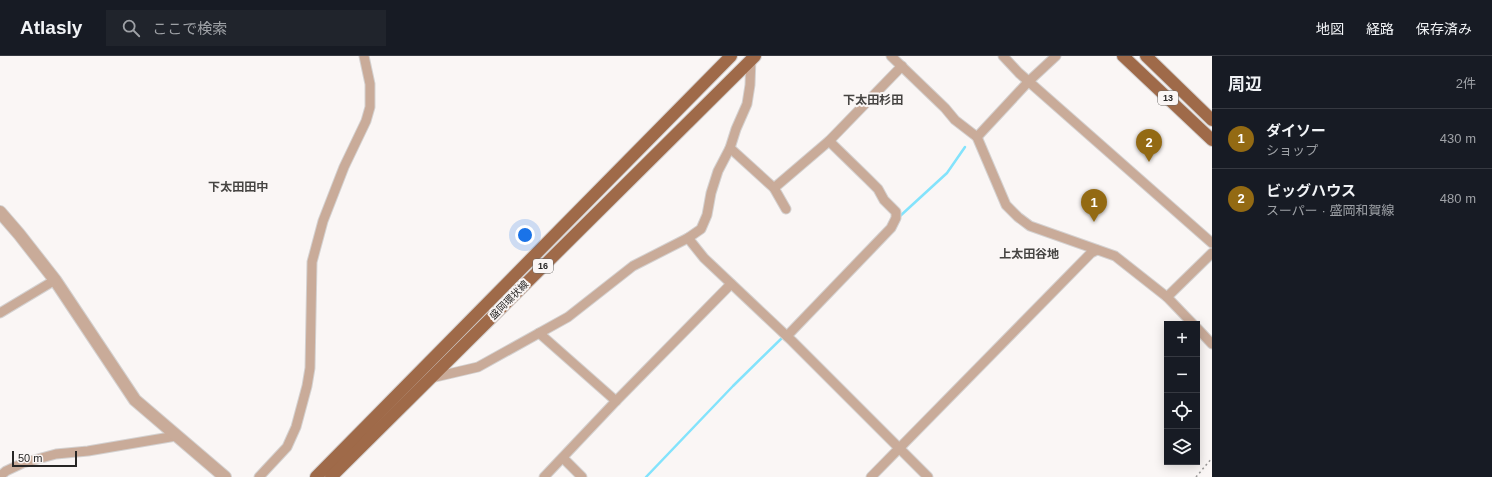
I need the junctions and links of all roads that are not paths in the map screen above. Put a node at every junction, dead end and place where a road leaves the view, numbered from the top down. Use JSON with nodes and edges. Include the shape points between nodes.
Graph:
{"nodes":[{"id":1,"x":364,"y":56,"type":"edge"},
{"id":2,"x":731,"y":56,"type":"edge"},
{"id":3,"x":891,"y":56,"type":"edge"},
{"id":4,"x":1004,"y":56,"type":"edge"},
{"id":5,"x":1056,"y":56,"type":"edge"},
{"id":6,"x":1123,"y":56,"type":"edge"},
{"id":7,"x":1146,"y":56,"type":"edge"},
{"id":8,"x":753,"y":57,"type":"edge"},
{"id":9,"x":902,"y":66,"type":"junction"},
{"id":10,"x":1030,"y":81,"type":"junction"},
{"id":11,"x":1212,"y":120,"type":"edge"},
{"id":12,"x":977,"y":137,"type":"junction"},
{"id":13,"x":1212,"y":140,"type":"edge"},
{"id":14,"x":829,"y":141,"type":"junction"},
{"id":15,"x":730,"y":148,"type":"junction"},
{"id":16,"x":774,"y":188,"type":"junction"},
{"id":17,"x":786,"y":209,"type":"dead end"},
{"id":18,"x":0,"y":212,"type":"edge"},
{"id":19,"x":688,"y":238,"type":"junction"},
{"id":20,"x":1212,"y":242,"type":"edge"},
{"id":21,"x":1097,"y":250,"type":"junction"},
{"id":22,"x":1212,"y":252,"type":"edge"},
{"id":23,"x":55,"y":280,"type":"junction"},
{"id":24,"x":731,"y":284,"type":"junction"},
{"id":25,"x":1167,"y":297,"type":"junction"},
{"id":26,"x":0,"y":313,"type":"edge"},
{"id":27,"x":1190,"y":321,"type":"edge"},
{"id":28,"x":1200,"y":331,"type":"edge"},
{"id":29,"x":539,"y":333,"type":"junction"},
{"id":30,"x":787,"y":336,"type":"junction"},
{"id":31,"x":1212,"y":344,"type":"edge"},
{"id":32,"x":431,"y":378,"type":"junction"},
{"id":33,"x":616,"y":401,"type":"junction"},
{"id":34,"x":176,"y":436,"type":"junction"},
{"id":35,"x":900,"y":448,"type":"junction"},
{"id":36,"x":563,"y":458,"type":"junction"},
{"id":37,"x":0,"y":476,"type":"edge"},
{"id":38,"x":225,"y":477,"type":"edge"},
{"id":39,"x":259,"y":477,"type":"edge"},
{"id":40,"x":316,"y":477,"type":"edge"},
{"id":41,"x":331,"y":477,"type":"edge"},
{"id":42,"x":544,"y":477,"type":"edge"},
{"id":43,"x":582,"y":477,"type":"edge"},
{"id":44,"x":871,"y":477,"type":"edge"},
{"id":45,"x":928,"y":477,"type":"edge"}],
"edges":[{"from":1,"to":39,"type":"street","via":[[370,84],[370,107],[323,221],[312,262],[310,368],[307,386],[296,427],[286,447]]},
{"from":2,"to":40,"type":"main road","name":"盛岡環状線","number":"16"},
{"from":3,"to":9,"type":"street"},
{"from":4,"to":10,"type":"street"},
{"from":5,"to":10,"type":"street"},
{"from":6,"to":13,"type":"main road","number":"13"},
{"from":7,"to":11,"type":"main road","number":"13"},
{"from":8,"to":15,"type":"street","via":[[747,104]]},
{"from":8,"to":32,"type":"main road","name":"盛岡環状線","number":"16"},
{"from":9,"to":12,"type":"street","via":[[955,120]]},
{"from":9,"to":14,"type":"street"},
{"from":10,"to":12,"type":"street"},
{"from":10,"to":20,"type":"street"},
{"from":12,"to":21,"type":"street","via":[[1006,205],[1018,217],[1030,226]]},
{"from":14,"to":16,"type":"street"},
{"from":14,"to":30,"type":"street","via":[[878,189],[884,200],[896,212],[896,218],[891,228]]},
{"from":15,"to":16,"type":"street"},
{"from":15,"to":19,"type":"street","via":[[718,171],[701,229]]},
{"from":16,"to":17,"type":"street"},
{"from":18,"to":23,"type":"street"},
{"from":19,"to":24,"type":"street"},
{"from":19,"to":29,"type":"street","via":[[633,266],[568,317]]},
{"from":21,"to":25,"type":"street","via":[[1114,256]]},
{"from":21,"to":35,"type":"street","via":[[1091,253]]},
{"from":22,"to":25,"type":"street"},
{"from":23,"to":26,"type":"street"},
{"from":23,"to":34,"type":"street","via":[[135,400]]},
{"from":24,"to":30,"type":"street"},
{"from":24,"to":33,"type":"street"},
{"from":25,"to":27,"type":"street"},
{"from":28,"to":31,"type":"street"},
{"from":29,"to":32,"type":"street","via":[[478,367]]},
{"from":29,"to":33,"type":"street"},
{"from":30,"to":35,"type":"street"},
{"from":32,"to":41,"type":"main road","name":"盛岡環状線","number":"16"},
{"from":33,"to":36,"type":"street"},
{"from":34,"to":37,"type":"street","via":[[56,454],[23,463]]},
{"from":34,"to":38,"type":"street"},
{"from":35,"to":44,"type":"street"},
{"from":35,"to":45,"type":"street"},
{"from":36,"to":42,"type":"street"},
{"from":36,"to":43,"type":"street"}]}
